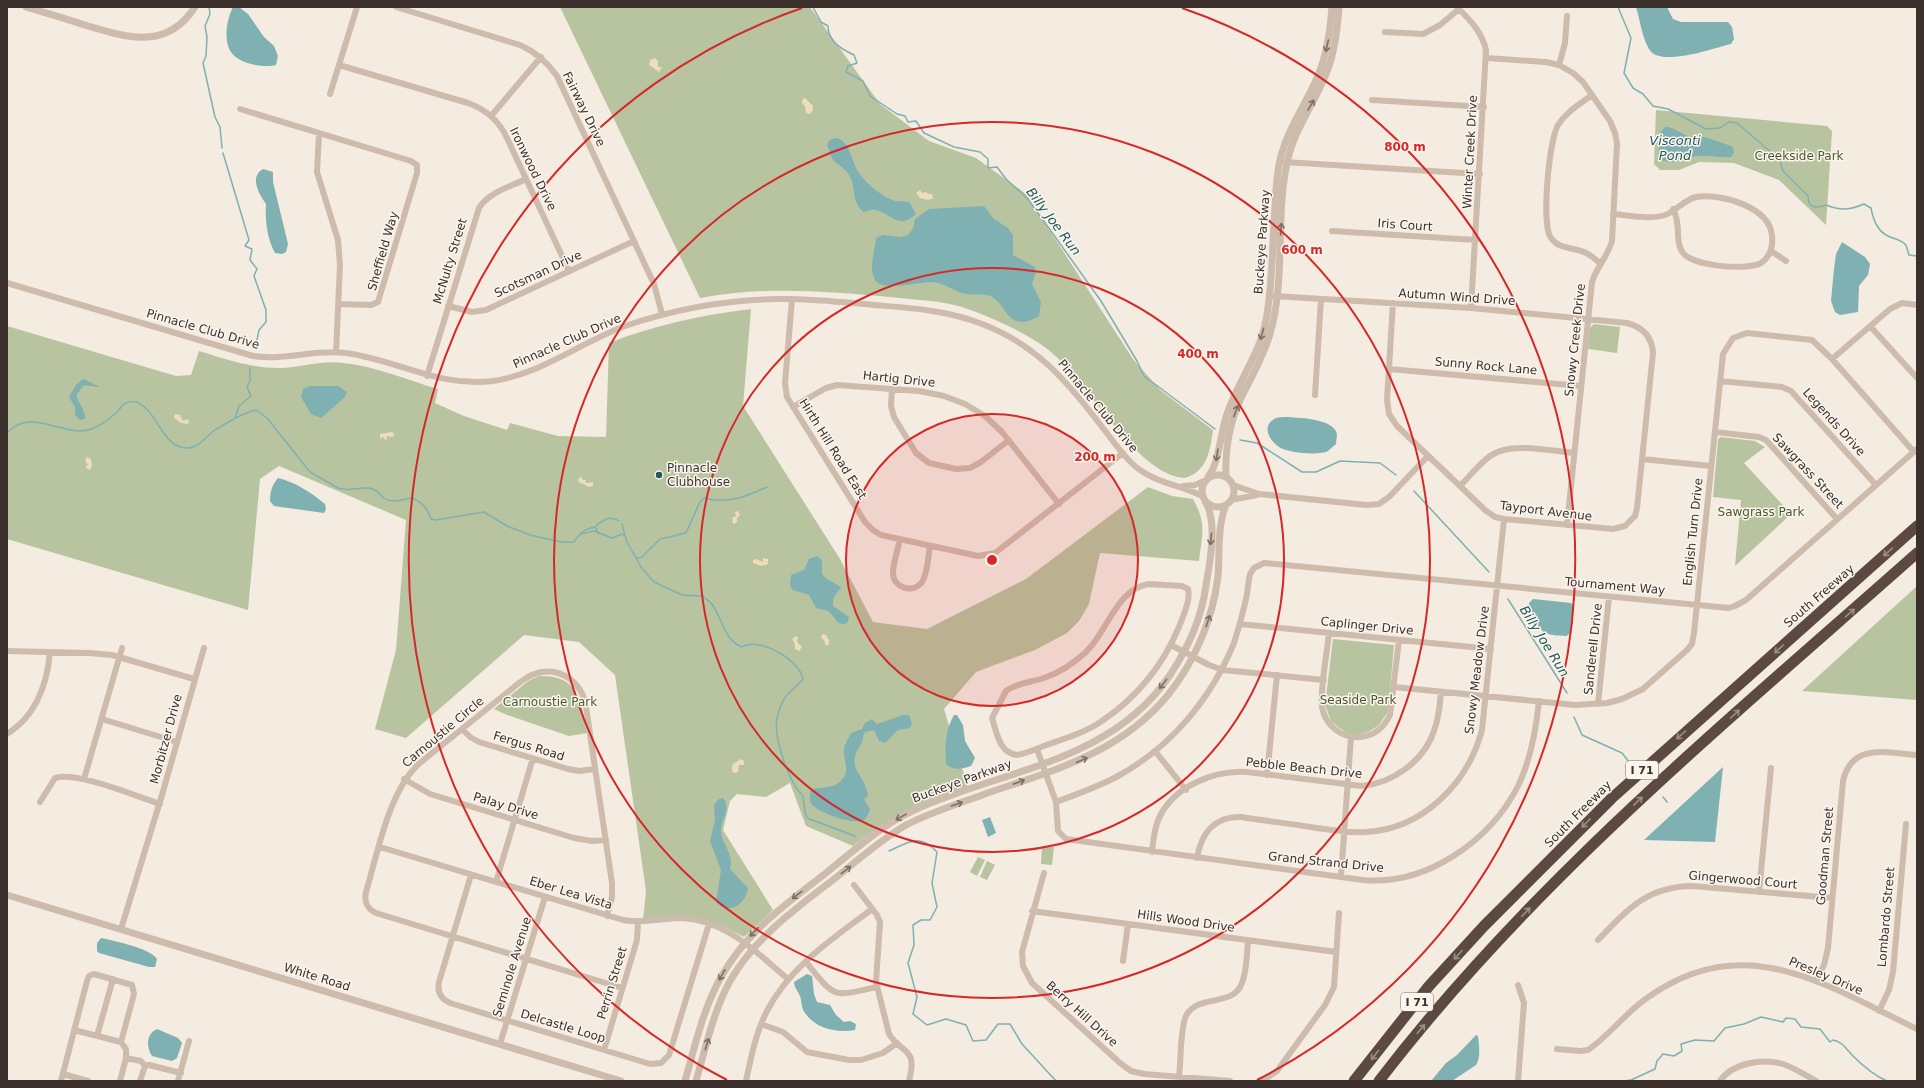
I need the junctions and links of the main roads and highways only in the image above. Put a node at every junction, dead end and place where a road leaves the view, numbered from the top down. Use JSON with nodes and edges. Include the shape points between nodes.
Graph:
{"nodes":[{"id":1,"x":1917,"y":526,"type":"edge"},
{"id":2,"x":1917,"y":554,"type":"edge"},
{"id":3,"x":1354,"y":1081,"type":"edge"},
{"id":4,"x":1379,"y":1081,"type":"edge"}],
"edges":[{"from":1,"to":3,"type":"highway","name":"South Freeway","number":"I 71","one_way":true,"via":[[1612,798],[1499,910],[1429,986]]},
{"from":4,"to":2,"type":"highway","number":"I 71","one_way":true,"via":[[1458,986],[1567,869],[1641,798]]}]}
